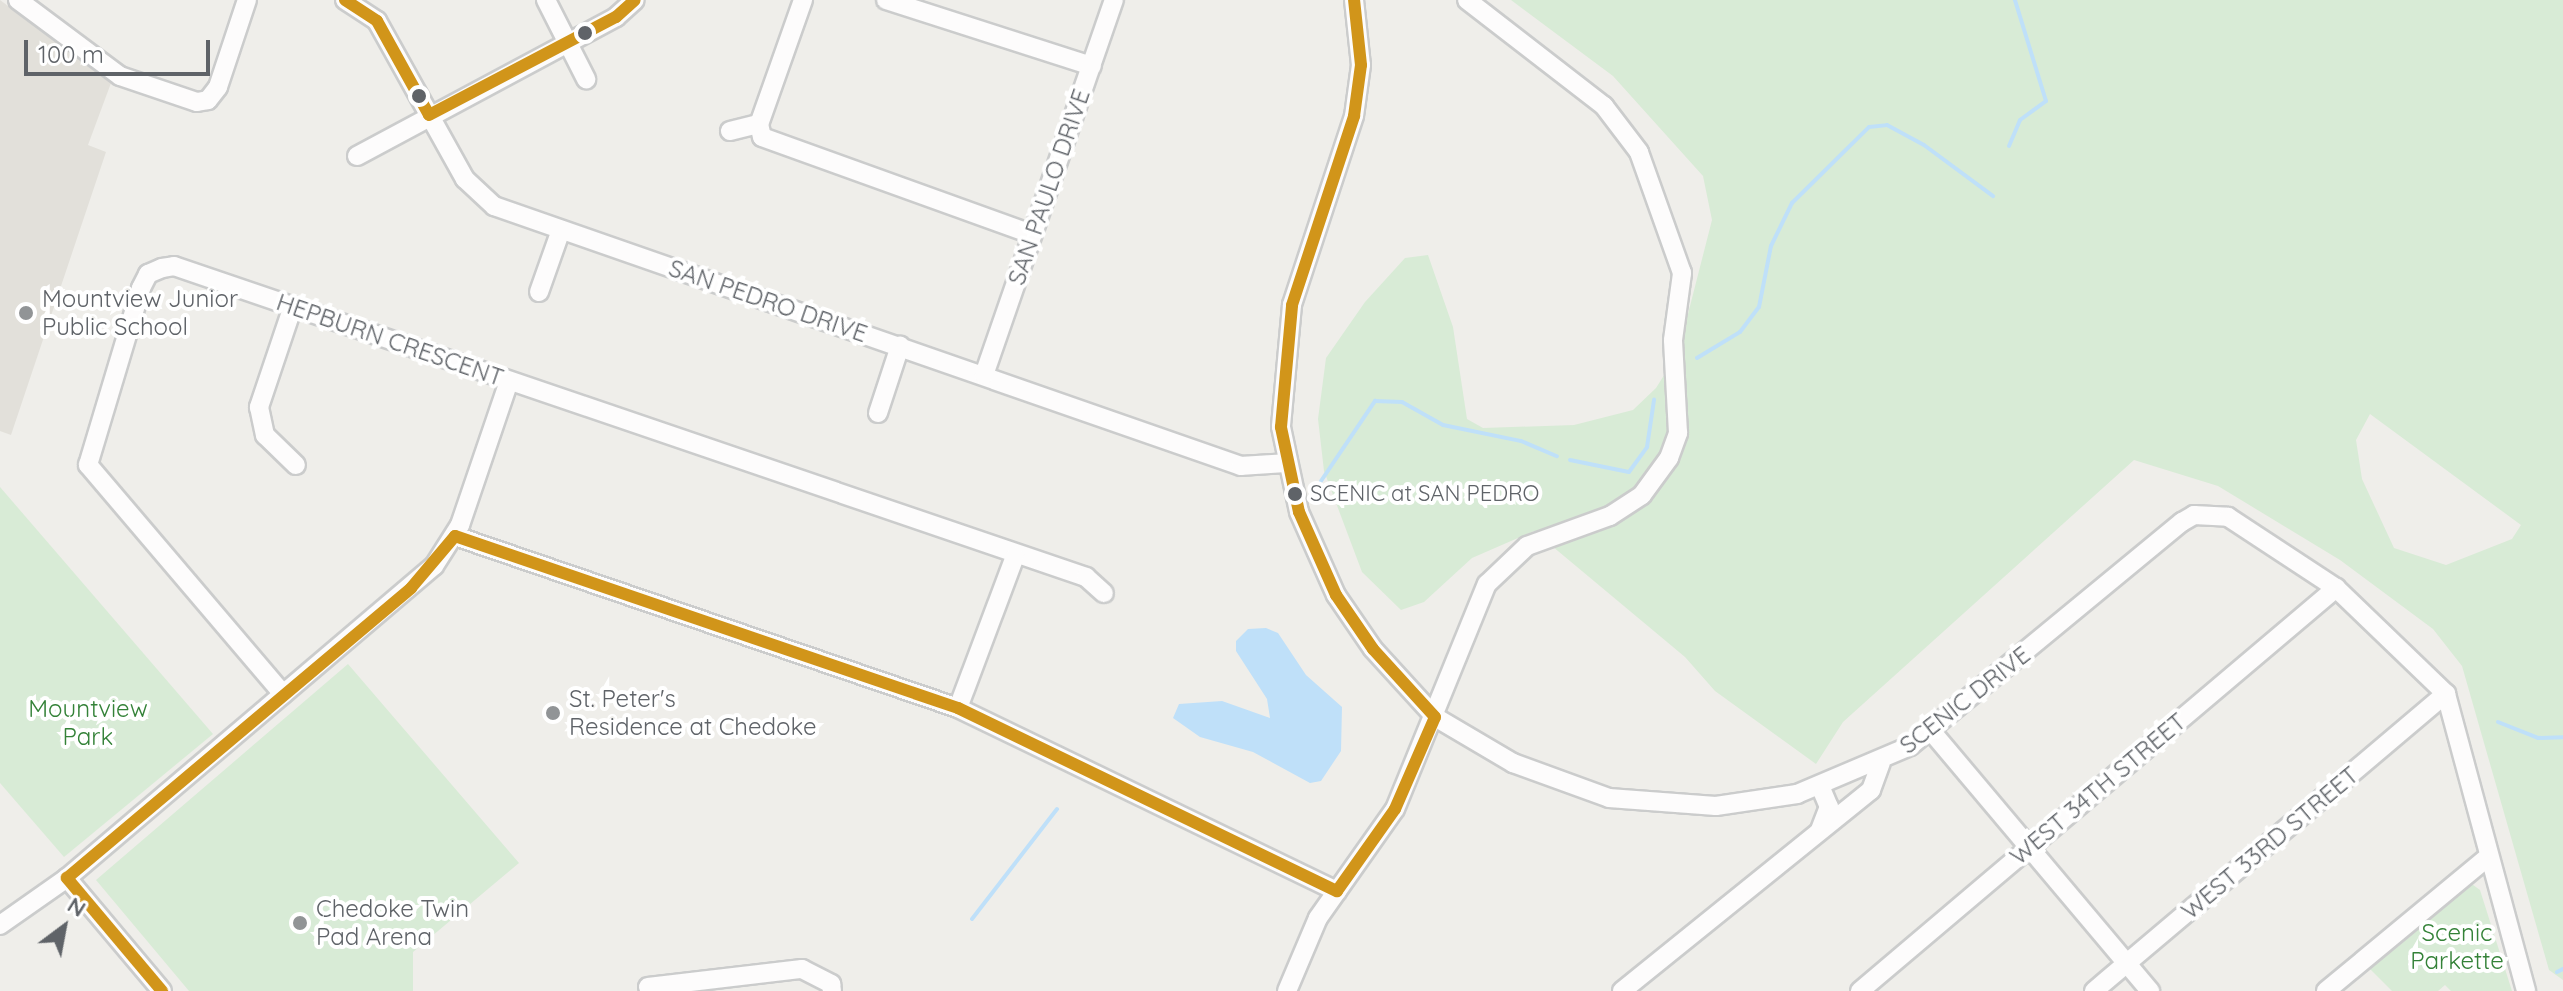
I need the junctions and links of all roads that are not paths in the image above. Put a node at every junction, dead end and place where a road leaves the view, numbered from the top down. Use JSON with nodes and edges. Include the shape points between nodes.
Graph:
{"nodes":[{"id":1,"x":18,"y":0,"type":"edge"},
{"id":2,"x":247,"y":0,"type":"edge"},
{"id":3,"x":345,"y":0,"type":"edge"},
{"id":4,"x":546,"y":0,"type":"edge"},
{"id":5,"x":635,"y":0,"type":"edge"},
{"id":6,"x":803,"y":0,"type":"edge"},
{"id":7,"x":886,"y":0,"type":"edge"},
{"id":8,"x":1114,"y":0,"type":"edge"},
{"id":9,"x":1354,"y":0,"type":"edge"},
{"id":10,"x":1467,"y":0,"type":"edge"},
{"id":11,"x":567,"y":41,"type":"junction"},
{"id":12,"x":1092,"y":66,"type":"junction"},
{"id":13,"x":586,"y":79,"type":"dead end"},
{"id":14,"x":429,"y":115,"type":"junction"},
{"id":15,"x":759,"y":124,"type":"junction"},
{"id":16,"x":730,"y":131,"type":"dead end"},
{"id":17,"x":357,"y":156,"type":"dead end"},
{"id":18,"x":561,"y":230,"type":"junction"},
{"id":19,"x":1032,"y":234,"type":"junction"},
{"id":20,"x":539,"y":292,"type":"dead end"},
{"id":21,"x":293,"y":306,"type":"junction"},
{"id":22,"x":900,"y":346,"type":"junction"},
{"id":23,"x":984,"y":375,"type":"junction"},
{"id":24,"x":509,"y":381,"type":"junction"},
{"id":25,"x":878,"y":413,"type":"dead end"},
{"id":26,"x":1288,"y":463,"type":"junction"},
{"id":27,"x":296,"y":465,"type":"dead end"},
{"id":28,"x":455,"y":536,"type":"junction"},
{"id":29,"x":1015,"y":556,"type":"junction"},
{"id":30,"x":2336,"y":588,"type":"junction"},
{"id":31,"x":1104,"y":593,"type":"dead end"},
{"id":32,"x":283,"y":694,"type":"junction"},
{"id":33,"x":2446,"y":694,"type":"junction"},
{"id":34,"x":958,"y":708,"type":"junction"},
{"id":35,"x":1435,"y":717,"type":"junction"},
{"id":36,"x":1932,"y":732,"type":"junction"},
{"id":37,"x":1881,"y":763,"type":"junction"},
{"id":38,"x":1821,"y":788,"type":"junction"},
{"id":39,"x":1819,"y":832,"type":"junction"},
{"id":40,"x":2029,"y":847,"type":"junction"},
{"id":41,"x":2487,"y":858,"type":"junction"},
{"id":42,"x":67,"y":878,"type":"junction"},
{"id":43,"x":1337,"y":891,"type":"junction"},
{"id":44,"x":1,"y":923,"type":"edge"},
{"id":45,"x":2127,"y":963,"type":"junction"},
{"id":46,"x":648,"y":987,"type":"dead end"},
{"id":47,"x":1632,"y":988,"type":"edge"},
{"id":48,"x":162,"y":991,"type":"edge"},
{"id":49,"x":832,"y":991,"type":"edge"},
{"id":50,"x":1287,"y":991,"type":"edge"},
{"id":51,"x":1860,"y":991,"type":"edge"},
{"id":52,"x":2094,"y":991,"type":"edge"},
{"id":53,"x":2150,"y":991,"type":"edge"},
{"id":54,"x":2326,"y":991,"type":"edge"},
{"id":55,"x":2526,"y":991,"type":"edge"}],
"edges":[{"from":1,"to":2,"type":"street","via":[[120,76],[197,102],[208,100],[218,87]]},
{"from":3,"to":14,"type":"street","name":"SAN PEDRO DRIVE","via":[[377,21]]},
{"from":4,"to":11,"type":"street"},
{"from":5,"to":11,"type":"street","via":[[616,17]]},
{"from":6,"to":15,"type":"street"},
{"from":7,"to":12,"type":"street"},
{"from":8,"to":12,"type":"street","name":"SAN PAULO DRIVE"},
{"from":9,"to":26,"type":"street","name":"SCENIC DRIVE","via":[[1361,65],[1354,116],[1292,305],[1284,358],[1281,427]]},
{"from":10,"to":35,"type":"street","via":[[1604,106],[1639,152],[1682,273],[1673,367],[1681,409],[1669,458],[1642,495],[1610,516],[1527,546],[1487,584],[1470,613]]},
{"from":11,"to":13,"type":"street"},
{"from":11,"to":14,"type":"street"},
{"from":12,"to":19,"type":"street","name":"SAN PAULO DRIVE"},
{"from":14,"to":17,"type":"street"},
{"from":14,"to":18,"type":"street","name":"SAN PEDRO DRIVE","via":[[477,195]]},
{"from":15,"to":16,"type":"street"},
{"from":15,"to":19,"type":"street","via":[[773,144]]},
{"from":18,"to":20,"type":"street"},
{"from":18,"to":22,"type":"street","name":"SAN PEDRO DRIVE"},
{"from":19,"to":23,"type":"street","name":"SAN PAULO DRIVE"},
{"from":21,"to":24,"type":"street","name":"HEPBURN CRESCENT"},
{"from":21,"to":27,"type":"street","via":[[259,407],[265,435]]},
{"from":21,"to":32,"type":"street","name":"HEPBURN CRESCENT","via":[[174,266],[148,274],[88,465]]},
{"from":22,"to":23,"type":"street","name":"SAN PEDRO DRIVE"},
{"from":22,"to":25,"type":"street"},
{"from":23,"to":26,"type":"street","name":"SAN PEDRO DRIVE","via":[[1241,466]]},
{"from":24,"to":28,"type":"street"},
{"from":24,"to":29,"type":"street","name":"HEPBURN CRESCENT"},
{"from":26,"to":35,"type":"street","name":"SCENIC DRIVE","via":[[1299,512],[1336,595],[1373,649]]},
{"from":28,"to":32,"type":"street","via":[[411,588]]},
{"from":28,"to":34,"type":"street"},
{"from":29,"to":31,"type":"street","name":"HEPBURN CRESCENT","via":[[1086,577]]},
{"from":29,"to":34,"type":"street"},
{"from":30,"to":33,"type":"street","name":"SCENIC DRIVE"},
{"from":30,"to":36,"type":"street","name":"SCENIC DRIVE","via":[[2228,517],[2194,515]]},
{"from":30,"to":40,"type":"street","name":"WEST 34TH STREET"},
{"from":32,"to":42,"type":"street"},
{"from":33,"to":41,"type":"street"},
{"from":33,"to":45,"type":"street","name":"WEST 33RD STREET"},
{"from":34,"to":43,"type":"street"},
{"from":35,"to":38,"type":"street","name":"SCENIC DRIVE","via":[[1513,763],[1609,798],[1716,806]]},
{"from":35,"to":43,"type":"street","via":[[1395,809]]},
{"from":36,"to":37,"type":"street","name":"SCENIC DRIVE"},
{"from":36,"to":40,"type":"street"},
{"from":37,"to":38,"type":"street","name":"SCENIC DRIVE"},
{"from":37,"to":39,"type":"street","via":[[1871,790]]},
{"from":38,"to":39,"type":"street","via":[[1829,807]]},
{"from":39,"to":47,"type":"street"},
{"from":40,"to":45,"type":"street"},
{"from":40,"to":51,"type":"street","name":"WEST 34TH STREET"},
{"from":41,"to":54,"type":"street"},
{"from":41,"to":55,"type":"street"},
{"from":42,"to":44,"type":"street"},
{"from":42,"to":48,"type":"street"},
{"from":43,"to":50,"type":"street","via":[[1300,950]]},
{"from":45,"to":52,"type":"street","name":"WEST 33RD STREET"},
{"from":45,"to":53,"type":"street"},
{"from":46,"to":49,"type":"street","via":[[802,969],[818,974]]}]}
